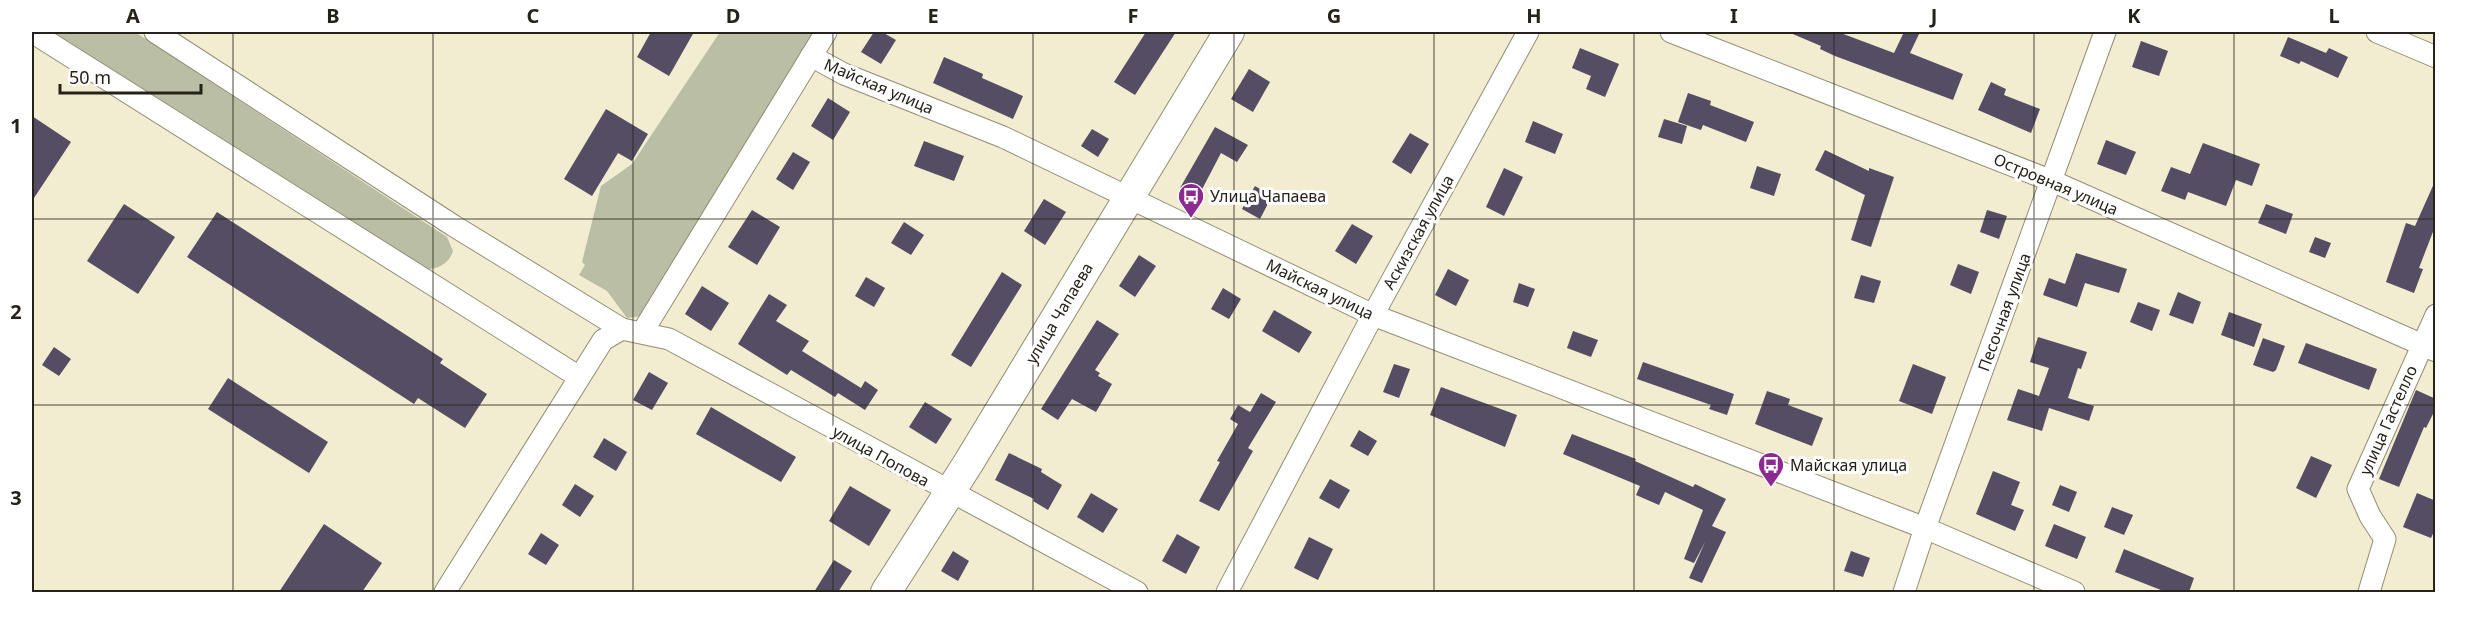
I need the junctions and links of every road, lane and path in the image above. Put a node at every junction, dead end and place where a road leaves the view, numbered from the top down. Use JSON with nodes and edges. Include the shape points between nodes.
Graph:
{"nodes":[{"id":1,"x":32,"y":32,"type":"edge"},
{"id":2,"x":155,"y":32,"type":"edge"},
{"id":3,"x":826,"y":32,"type":"edge"},
{"id":4,"x":1229,"y":32,"type":"edge"},
{"id":5,"x":1528,"y":32,"type":"edge"},
{"id":6,"x":1671,"y":32,"type":"edge"},
{"id":7,"x":2105,"y":32,"type":"edge"},
{"id":8,"x":2377,"y":32,"type":"edge"},
{"id":9,"x":812,"y":56,"type":"junction"},
{"id":10,"x":2436,"y":57,"type":"edge"},
{"id":11,"x":2052,"y":181,"type":"junction"},
{"id":12,"x":1130,"y":197,"type":"junction"},
{"id":13,"x":1373,"y":315,"type":"junction"},
{"id":14,"x":2436,"y":315,"type":"edge"},
{"id":15,"x":633,"y":330,"type":"junction"},
{"id":16,"x":2429,"y":348,"type":"edge"},
{"id":17,"x":579,"y":377,"type":"junction"},
{"id":18,"x":950,"y":493,"type":"junction"},
{"id":19,"x":1925,"y":528,"type":"junction"},
{"id":20,"x":445,"y":592,"type":"edge"},
{"id":21,"x":886,"y":592,"type":"edge"},
{"id":22,"x":1137,"y":592,"type":"edge"},
{"id":23,"x":1227,"y":592,"type":"edge"},
{"id":24,"x":1904,"y":592,"type":"edge"},
{"id":25,"x":2074,"y":592,"type":"edge"},
{"id":26,"x":2369,"y":592,"type":"edge"}],
"edges":[{"from":1,"to":17,"type":"street"},
{"from":2,"to":15,"type":"street","name":"улица Попова","via":[[454,226]]},
{"from":3,"to":9,"type":"street"},
{"from":4,"to":12,"type":"street","name":"улица Чапаева"},
{"from":5,"to":13,"type":"street","name":"Аскизская улица"},
{"from":6,"to":11,"type":"street","name":"Островная улица"},
{"from":7,"to":11,"type":"street","name":"Песочная улица"},
{"from":8,"to":10,"type":"street"},
{"from":9,"to":12,"type":"street","name":"Майская улица","via":[[844,75],[1003,137]]},
{"from":9,"to":15,"type":"street"},
{"from":11,"to":16,"type":"street","name":"Островная улица"},
{"from":11,"to":19,"type":"street","name":"Песочная улица"},
{"from":12,"to":13,"type":"street","name":"Майская улица"},
{"from":12,"to":18,"type":"street","name":"улица Чапаева"},
{"from":13,"to":19,"type":"street","name":"Майская улица"},
{"from":13,"to":23,"type":"street","name":"Аскизская улица"},
{"from":14,"to":16,"type":"street","name":"улица Гастелло"},
{"from":15,"to":17,"type":"street","via":[[603,340]]},
{"from":15,"to":18,"type":"street","name":"улица Попова","via":[[669,339]]},
{"from":16,"to":26,"type":"street","name":"улица Гастелло","via":[[2358,489],[2385,539]]},
{"from":17,"to":20,"type":"street"},
{"from":18,"to":21,"type":"street","name":"улица Чапаева"},
{"from":18,"to":22,"type":"street","name":"улица Попова"},
{"from":19,"to":24,"type":"street","name":"Песочная улица"},
{"from":19,"to":25,"type":"street","name":"Майская улица"}]}
